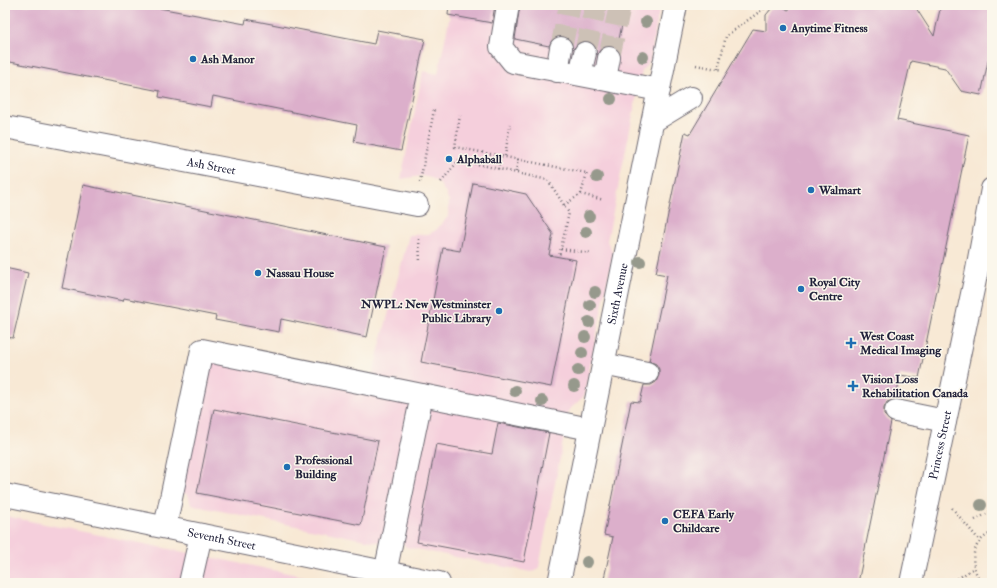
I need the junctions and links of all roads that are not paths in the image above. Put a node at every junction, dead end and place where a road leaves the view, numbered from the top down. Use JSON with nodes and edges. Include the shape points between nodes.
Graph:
{"nodes":[{"id":1,"x":508,"y":5,"type":"edge"},
{"id":2,"x":676,"y":5,"type":"edge"},
{"id":3,"x":561,"y":48,"type":"tunnel mouth"},
{"id":4,"x":585,"y":53,"type":"tunnel mouth"},
{"id":5,"x":609,"y":58,"type":"tunnel mouth"},
{"id":6,"x":557,"y":71,"type":"junction"},
{"id":7,"x":580,"y":74,"type":"junction"},
{"id":8,"x":605,"y":79,"type":"junction"},
{"id":9,"x":660,"y":90,"type":"junction"},
{"id":10,"x":691,"y":98,"type":"dead end"},
{"id":11,"x":653,"y":121,"type":"junction"},
{"id":12,"x":5,"y":127,"type":"edge"},
{"id":13,"x":992,"y":189,"type":"edge"},
{"id":14,"x":417,"y":205,"type":"road end"},
{"id":15,"x":984,"y":277,"type":"edge"},
{"id":16,"x":603,"y":364,"type":"junction"},
{"id":17,"x":647,"y":373,"type":"dead end"},
{"id":18,"x":422,"y":394,"type":"junction"},
{"id":19,"x":896,"y":411,"type":"dead end"},
{"id":20,"x":945,"y":421,"type":"junction"},
{"id":21,"x":590,"y":429,"type":"junction"},
{"id":22,"x":5,"y":495,"type":"edge"},
{"id":23,"x":165,"y":527,"type":"junction"},
{"id":24,"x":200,"y":535,"type":"junction"},
{"id":25,"x":384,"y":577,"type":"edge"},
{"id":26,"x":190,"y":583,"type":"edge"},
{"id":27,"x":439,"y":583,"type":"edge"},
{"id":28,"x":559,"y":583,"type":"edge"},
{"id":29,"x":911,"y":583,"type":"edge"}],
"edges":[{"from":1,"to":6,"type":"street","via":[[501,47],[513,62]]},
{"from":2,"to":9,"type":"street","name":"Sixth Avenue"},
{"from":3,"to":6,"type":"street"},
{"from":4,"to":7,"type":"street"},
{"from":5,"to":8,"type":"street"},
{"from":6,"to":7,"type":"street"},
{"from":7,"to":8,"type":"street"},
{"from":8,"to":9,"type":"street"},
{"from":9,"to":11,"type":"street","name":"Sixth Avenue"},
{"from":10,"to":11,"type":"street"},
{"from":11,"to":16,"type":"street","name":"Sixth Avenue"},
{"from":12,"to":14,"type":"street","name":"Ash Street"},
{"from":13,"to":15,"type":"street","name":"Princess Street"},
{"from":15,"to":20,"type":"street","name":"Princess Street"},
{"from":16,"to":17,"type":"street"},
{"from":16,"to":21,"type":"street","name":"Sixth Avenue"},
{"from":18,"to":21,"type":"street"},
{"from":18,"to":23,"type":"street","via":[[202,350]]},
{"from":18,"to":25,"type":"street"},
{"from":19,"to":20,"type":"street"},
{"from":20,"to":29,"type":"street","name":"Princess Street"},
{"from":21,"to":28,"type":"street","name":"Sixth Avenue"},
{"from":22,"to":23,"type":"street","name":"Seventh Street"},
{"from":23,"to":24,"type":"street","name":"Seventh Street"},
{"from":24,"to":25,"type":"street","name":"Seventh Street"},
{"from":24,"to":26,"type":"street"},
{"from":25,"to":27,"type":"street","name":"Seventh Street"}]}
